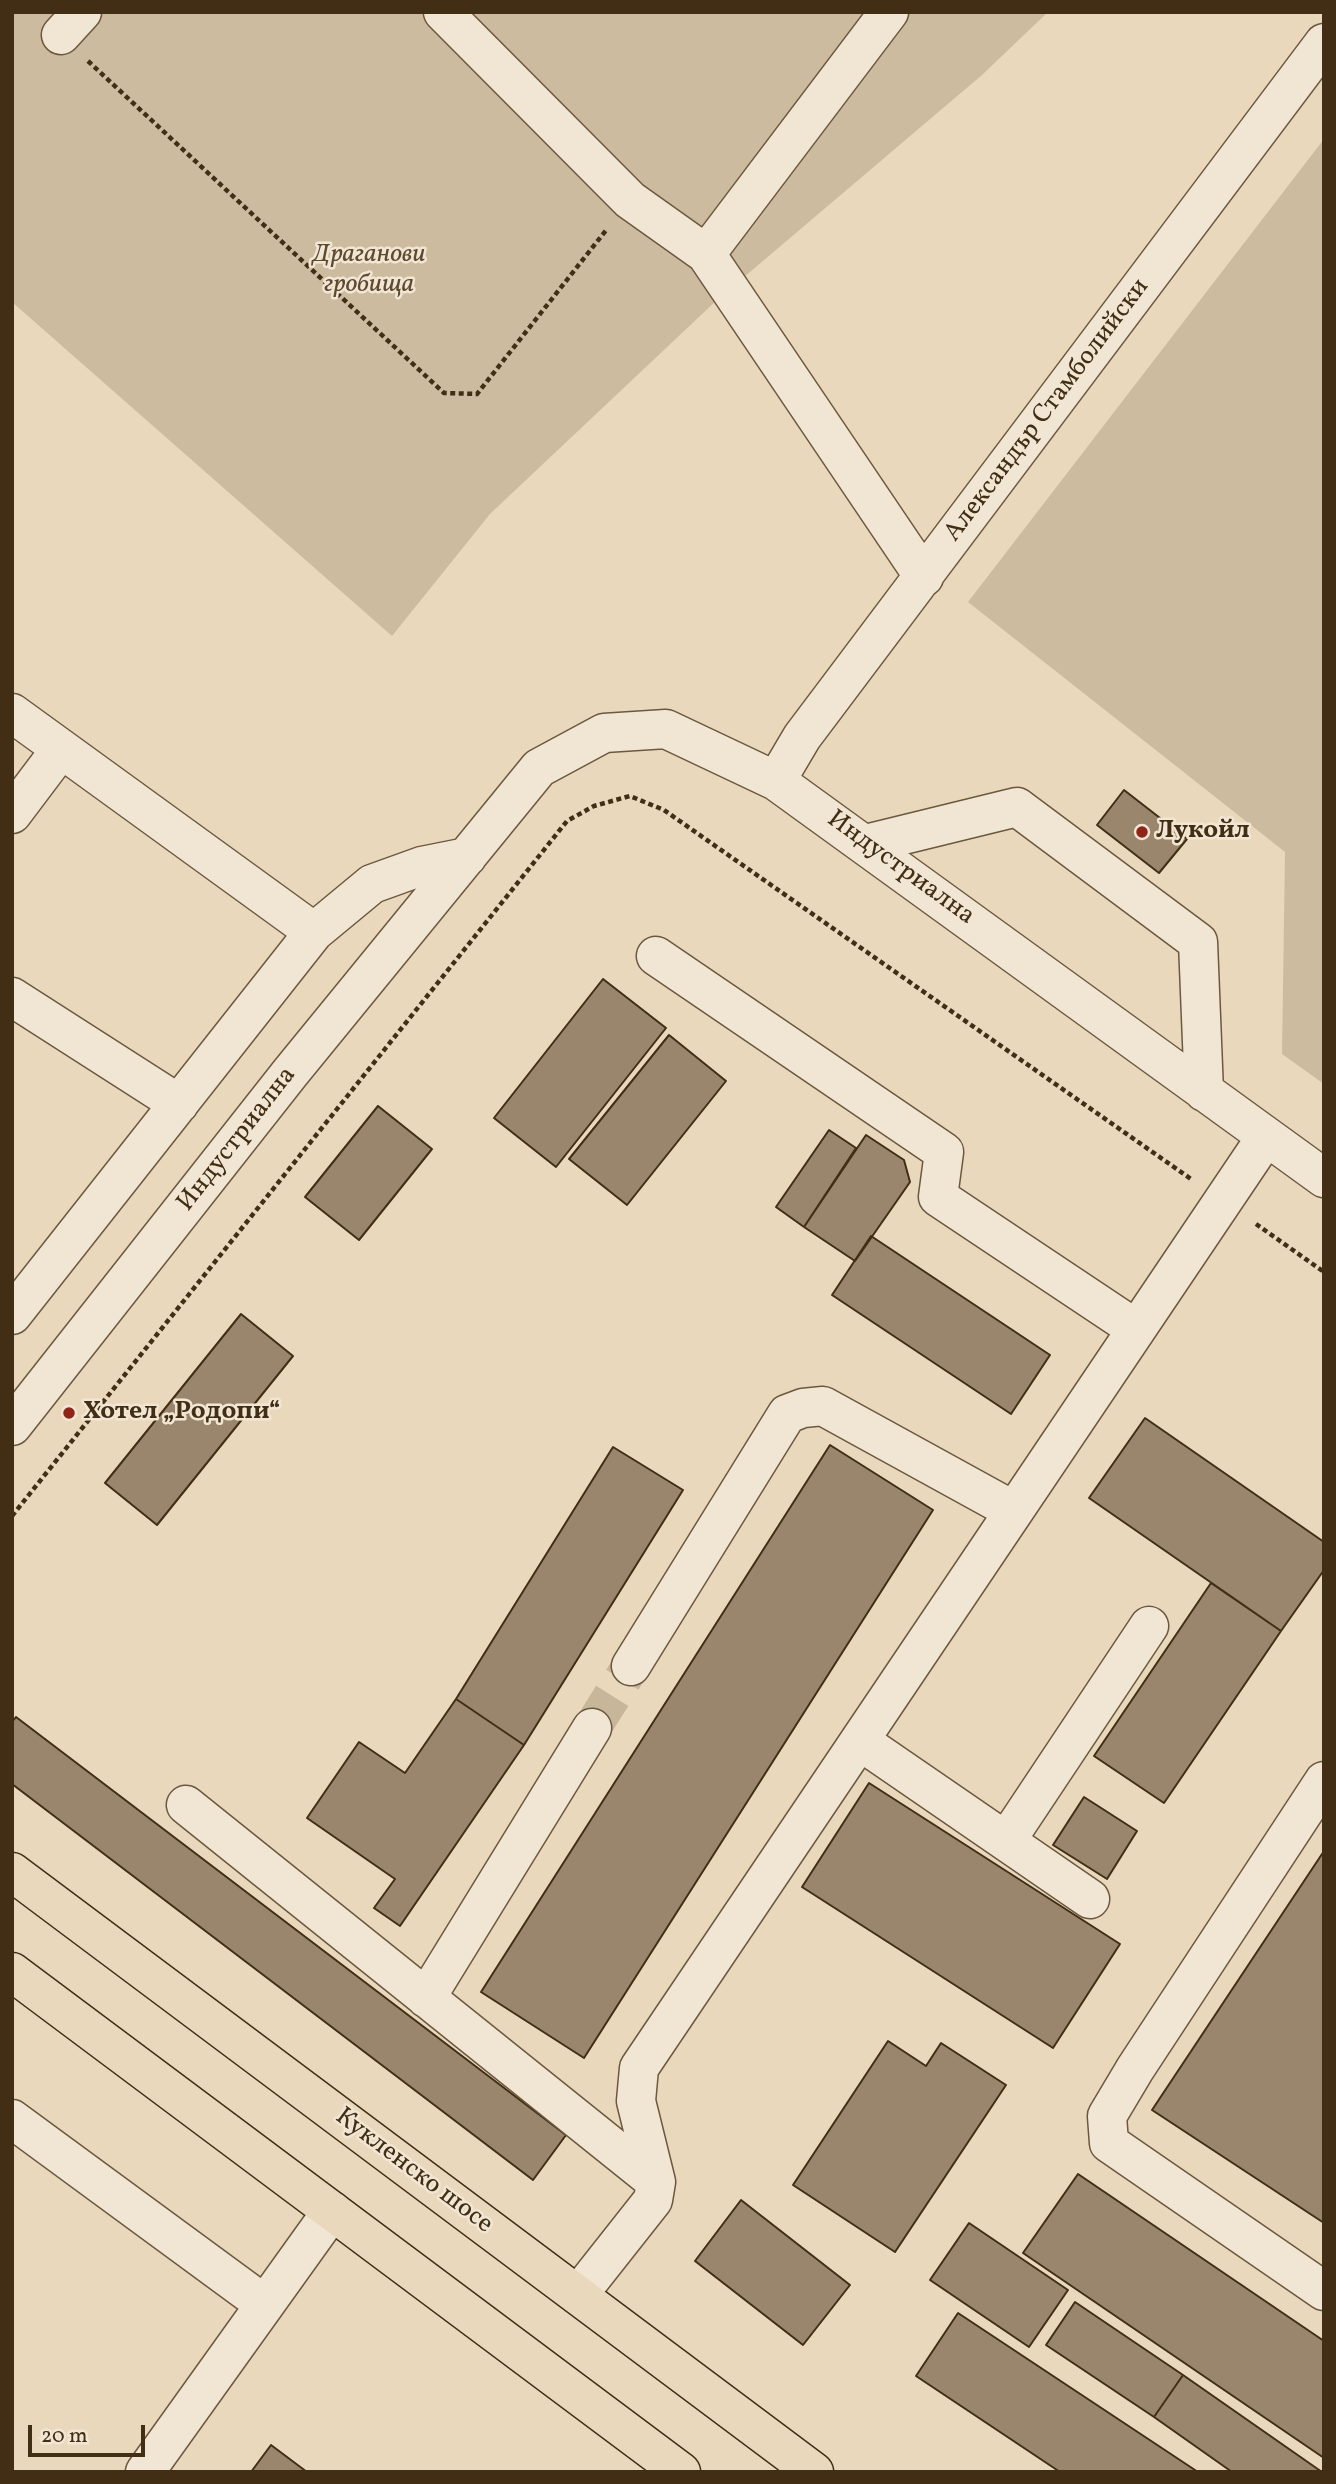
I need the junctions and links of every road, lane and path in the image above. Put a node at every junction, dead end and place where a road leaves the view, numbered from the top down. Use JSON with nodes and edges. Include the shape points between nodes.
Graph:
{"nodes":[{"id":1,"x":443,"y":12,"type":"edge"},
{"id":2,"x":889,"y":12,"type":"edge"},
{"id":3,"x":71,"y":24,"type":"edge"},
{"id":4,"x":1324,"y":43,"type":"edge"},
{"id":5,"x":630,"y":200,"type":"junction"},
{"id":6,"x":706,"y":254,"type":"junction"},
{"id":7,"x":924,"y":577,"type":"junction"},
{"id":8,"x":12,"y":713,"type":"edge"},
{"id":9,"x":61,"y":749,"type":"junction"},
{"id":10,"x":776,"y":781,"type":"junction"},
{"id":11,"x":12,"y":814,"type":"edge"},
{"id":12,"x":866,"y":844,"type":"junction"},
{"id":13,"x":467,"y":856,"type":"junction"},
{"id":14,"x":314,"y":932,"type":"junction"},
{"id":15,"x":656,"y":956,"type":"dead end"},
{"id":16,"x":18,"y":1011,"type":"edge"},
{"id":17,"x":1204,"y":1092,"type":"junction"},
{"id":18,"x":179,"y":1104,"type":"junction"},
{"id":19,"x":1266,"y":1137,"type":"junction"},
{"id":20,"x":1324,"y":1178,"type":"edge"},
{"id":21,"x":1223,"y":1201,"type":"junction"},
{"id":22,"x":1324,"y":1272,"type":"edge"},
{"id":23,"x":12,"y":1315,"type":"edge"},
{"id":24,"x":1136,"y":1329,"type":"junction"},
{"id":25,"x":12,"y":1426,"type":"edge"},
{"id":26,"x":1014,"y":1511,"type":"junction"},
{"id":27,"x":12,"y":1516,"type":"edge"},
{"id":28,"x":1149,"y":1626,"type":"dead end"},
{"id":29,"x":632,"y":1666,"type":"tunnel mouth"},
{"id":30,"x":592,"y":1728,"type":"tunnel mouth"},
{"id":31,"x":860,"y":1741,"type":"junction"},
{"id":32,"x":1324,"y":1781,"type":"edge"},
{"id":33,"x":186,"y":1805,"type":"dead end"},
{"id":34,"x":1006,"y":1842,"type":"junction"},
{"id":35,"x":12,"y":1872,"type":"edge"},
{"id":36,"x":1090,"y":1899,"type":"dead end"},
{"id":37,"x":12,"y":1972,"type":"edge"},
{"id":38,"x":426,"y":1997,"type":"junction"},
{"id":39,"x":12,"y":2119,"type":"edge"},
{"id":40,"x":656,"y":2182,"type":"junction"},
{"id":41,"x":332,"y":2211,"type":"junction"},
{"id":42,"x":1324,"y":2291,"type":"edge"},
{"id":43,"x":578,"y":2295,"type":"junction"},
{"id":44,"x":264,"y":2304,"type":"junction"},
{"id":45,"x":145,"y":2472,"type":"edge"},
{"id":46,"x":681,"y":2472,"type":"edge"},
{"id":47,"x":814,"y":2472,"type":"edge"}],
"edges":[{"from":1,"to":5,"type":"street"},
{"from":2,"to":6,"type":"street"},
{"from":3,"to":5,"type":"path","via":[[444,393],[477,394]]},
{"from":4,"to":7,"type":"street","name":"Александър Стамболийски"},
{"from":5,"to":6,"type":"street"},
{"from":6,"to":7,"type":"street"},
{"from":7,"to":10,"type":"street","name":"Александър Стамболийски","via":[[802,737]]},
{"from":8,"to":9,"type":"street"},
{"from":9,"to":11,"type":"street"},
{"from":9,"to":14,"type":"street"},
{"from":10,"to":12,"type":"street","name":"Индустриална"},
{"from":10,"to":13,"type":"street","name":"Индустриална","via":[[666,729],[604,733],[539,768]]},
{"from":12,"to":17,"type":"street","name":"Индустриална"},
{"from":12,"to":17,"type":"street","via":[[1017,807],[1198,942]]},
{"from":13,"to":14,"type":"street","via":[[372,884]]},
{"from":13,"to":25,"type":"street","name":"Индустриална"},
{"from":14,"to":18,"type":"street"},
{"from":15,"to":24,"type":"street","via":[[944,1152],[938,1197]]},
{"from":16,"to":18,"type":"street"},
{"from":17,"to":19,"type":"street","name":"Индустриална"},
{"from":18,"to":23,"type":"street"},
{"from":19,"to":20,"type":"street","name":"Индустриална"},
{"from":19,"to":21,"type":"street"},
{"from":21,"to":22,"type":"path"},
{"from":21,"to":24,"type":"street"},
{"from":21,"to":27,"type":"path","via":[[664,810],[630,796],[594,806],[567,821]]},
{"from":24,"to":26,"type":"street"},
{"from":26,"to":29,"type":"street","via":[[823,1406],[803,1408],[787,1415]]},
{"from":26,"to":31,"type":"street"},
{"from":28,"to":34,"type":"street"},
{"from":30,"to":38,"type":"street"},
{"from":31,"to":34,"type":"street"},
{"from":31,"to":40,"type":"street","via":[[639,2068],[636,2101]]},
{"from":32,"to":42,"type":"street","via":[[1107,2116],[1109,2143]]},
{"from":33,"to":38,"type":"street"},
{"from":34,"to":36,"type":"street"},
{"from":35,"to":43,"type":"main road","name":"Кукленско шосе"},
{"from":37,"to":41,"type":"main road"},
{"from":38,"to":40,"type":"street"},
{"from":39,"to":44,"type":"street"},
{"from":40,"to":43,"type":"street","via":[[653,2200]]},
{"from":41,"to":44,"type":"street"},
{"from":41,"to":46,"type":"main road"},
{"from":43,"to":47,"type":"main road","name":"Кукленско шосе"},
{"from":44,"to":45,"type":"street"}]}
